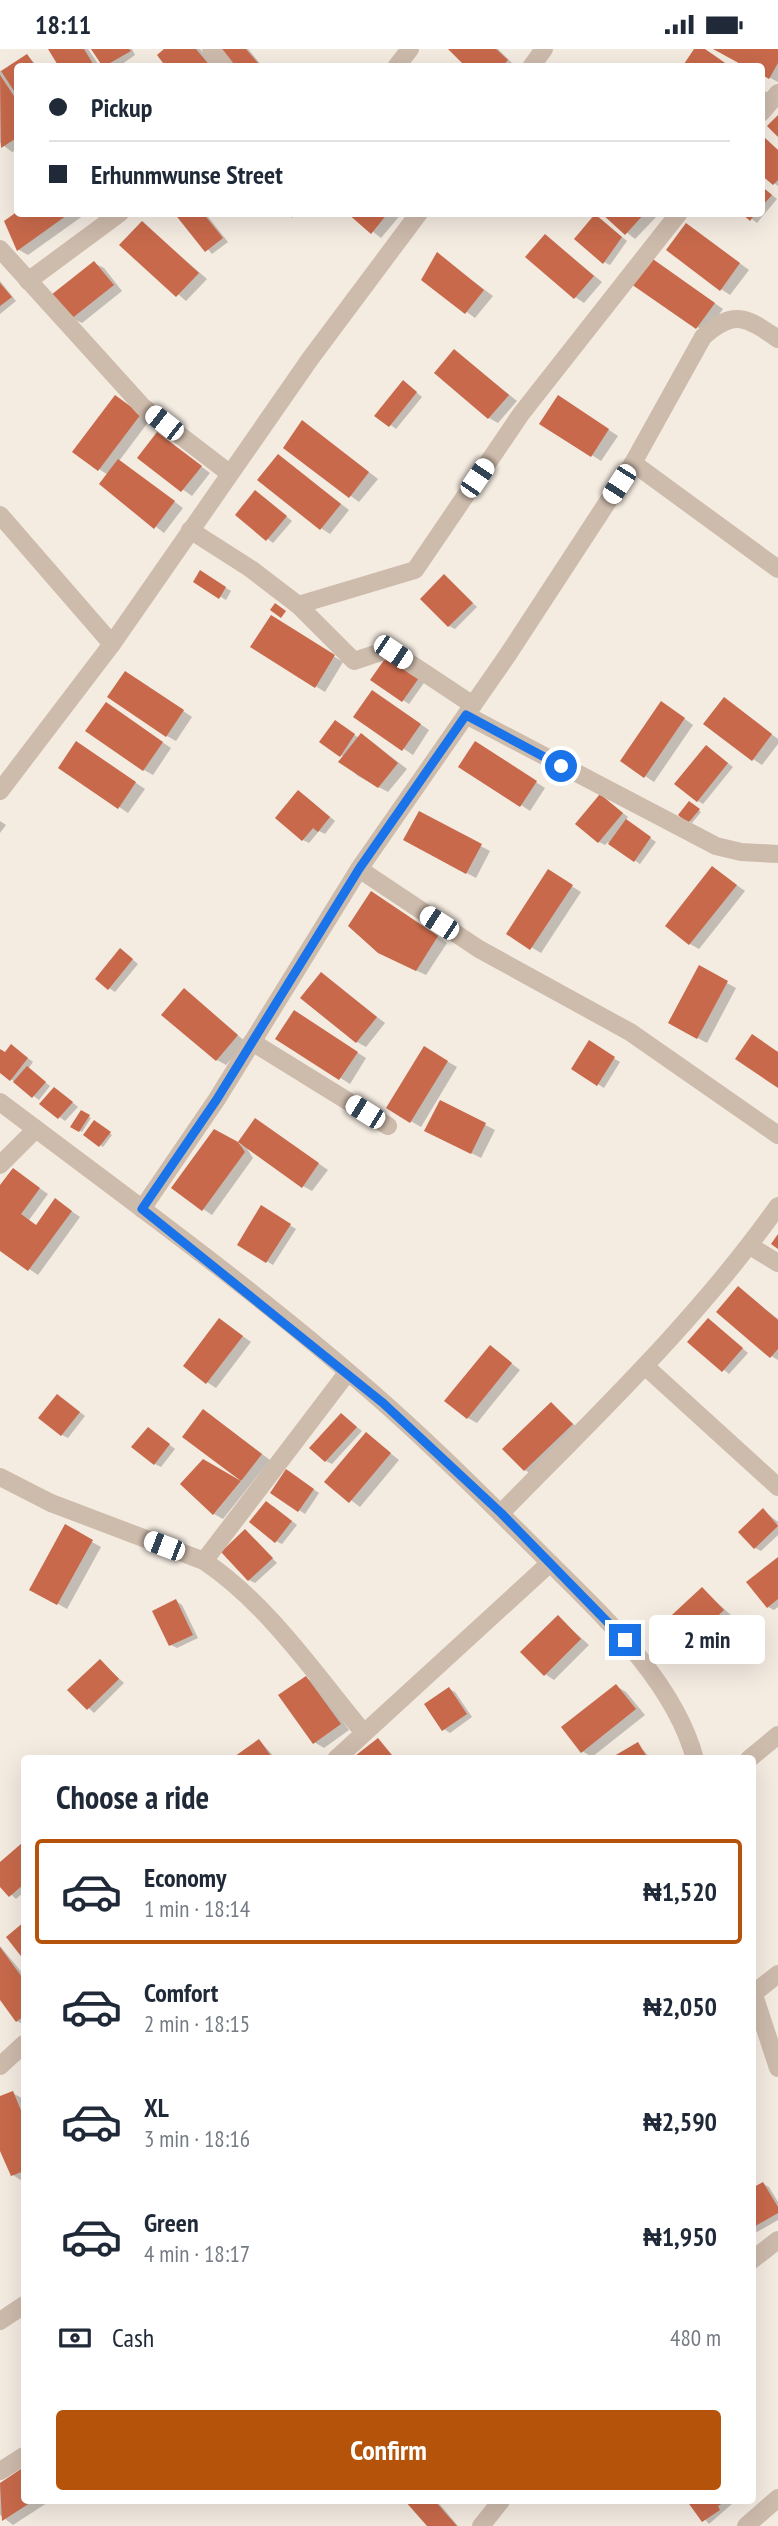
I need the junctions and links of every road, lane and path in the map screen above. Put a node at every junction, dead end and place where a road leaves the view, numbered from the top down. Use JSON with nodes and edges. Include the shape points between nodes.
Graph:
{"nodes":[{"id":1,"x":211,"y":49,"type":"edge"},
{"id":2,"x":410,"y":49,"type":"edge"},
{"id":3,"x":222,"y":63,"type":"edge"},
{"id":4,"x":399,"y":63,"type":"edge"},
{"id":5,"x":778,"y":93,"type":"edge"},
{"id":6,"x":765,"y":108,"type":"edge"},
{"id":7,"x":115,"y":217,"type":"edge"},
{"id":8,"x":416,"y":217,"type":"edge"},
{"id":9,"x":675,"y":217,"type":"edge"},
{"id":10,"x":0,"y":249,"type":"edge"},
{"id":11,"x":27,"y":281,"type":"junction"},
{"id":12,"x":778,"y":339,"type":"edge"},
{"id":13,"x":633,"y":463,"type":"junction"},
{"id":14,"x":229,"y":473,"type":"junction"},
{"id":15,"x":0,"y":515,"type":"edge"},
{"id":16,"x":190,"y":530,"type":"junction"},
{"id":17,"x":778,"y":569,"type":"edge"},
{"id":18,"x":298,"y":605,"type":"junction"},
{"id":19,"x":112,"y":644,"type":"junction"},
{"id":20,"x":470,"y":710,"type":"junction"},
{"id":21,"x":0,"y":791,"type":"edge"},
{"id":22,"x":778,"y":854,"type":"edge"},
{"id":23,"x":359,"y":869,"type":"junction"},
{"id":24,"x":252,"y":1042,"type":"junction"},
{"id":25,"x":0,"y":1102,"type":"edge"},
{"id":26,"x":388,"y":1126,"type":"dead end"},
{"id":27,"x":36,"y":1129,"type":"junction"},
{"id":28,"x":778,"y":1135,"type":"edge"},
{"id":29,"x":0,"y":1165,"type":"edge"},
{"id":30,"x":778,"y":1206,"type":"edge"},
{"id":31,"x":142,"y":1209,"type":"junction"},
{"id":32,"x":750,"y":1246,"type":"junction"},
{"id":33,"x":778,"y":1263,"type":"edge"},
{"id":34,"x":645,"y":1366,"type":"junction"},
{"id":35,"x":347,"y":1373,"type":"junction"},
{"id":36,"x":0,"y":1477,"type":"edge"},
{"id":37,"x":778,"y":1487,"type":"edge"},
{"id":38,"x":501,"y":1513,"type":"junction"},
{"id":39,"x":204,"y":1561,"type":"junction"},
{"id":40,"x":550,"y":1563,"type":"junction"},
{"id":41,"x":364,"y":1733,"type":"junction"},
{"id":42,"x":778,"y":1735,"type":"edge"},
{"id":43,"x":339,"y":1755,"type":"edge"},
{"id":44,"x":693,"y":1755,"type":"edge"},
{"id":45,"x":754,"y":1755,"type":"edge"},
{"id":46,"x":778,"y":1974,"type":"edge"},
{"id":47,"x":756,"y":1989,"type":"edge"},
{"id":48,"x":756,"y":2013,"type":"edge"},
{"id":49,"x":759,"y":2035,"type":"edge"},
{"id":50,"x":21,"y":2047,"type":"edge"},
{"id":51,"x":0,"y":2066,"type":"edge"},
{"id":52,"x":778,"y":2068,"type":"edge"},
{"id":53,"x":778,"y":2240,"type":"edge"},
{"id":54,"x":756,"y":2257,"type":"edge"},
{"id":55,"x":21,"y":2307,"type":"edge"},
{"id":56,"x":0,"y":2321,"type":"edge"},
{"id":57,"x":21,"y":2458,"type":"edge"},
{"id":58,"x":0,"y":2471,"type":"edge"},
{"id":59,"x":778,"y":2498,"type":"edge"},
{"id":60,"x":499,"y":2504,"type":"edge"},
{"id":61,"x":481,"y":2526,"type":"edge"},
{"id":62,"x":746,"y":2526,"type":"edge"}],
"edges":[{"from":1,"to":3,"type":"street"},
{"from":2,"to":4,"type":"street"},
{"from":5,"to":6,"type":"street"},
{"from":7,"to":11,"type":"street"},
{"from":8,"to":14,"type":"street"},
{"from":9,"to":18,"type":"street","via":[[521,414],[415,570]]},
{"from":10,"to":11,"type":"street"},
{"from":11,"to":14,"type":"street","via":[[143,407]]},
{"from":12,"to":13,"type":"street","via":[[744,319],[719,323],[703,337]]},
{"from":13,"to":17,"type":"street"},
{"from":13,"to":20,"type":"street"},
{"from":14,"to":16,"type":"street"},
{"from":15,"to":19,"type":"street"},
{"from":16,"to":18,"type":"street"},
{"from":16,"to":19,"type":"street"},
{"from":18,"to":20,"type":"street","via":[[354,661],[393,652]]},
{"from":19,"to":21,"type":"street"},
{"from":20,"to":22,"type":"street","via":[[716,846]]},
{"from":20,"to":23,"type":"street"},
{"from":23,"to":24,"type":"street"},
{"from":23,"to":28,"type":"street","via":[[480,949],[630,1032]]},
{"from":24,"to":26,"type":"street"},
{"from":24,"to":31,"type":"street"},
{"from":25,"to":27,"type":"street"},
{"from":27,"to":29,"type":"street"},
{"from":27,"to":31,"type":"street"},
{"from":30,"to":32,"type":"street"},
{"from":31,"to":35,"type":"street"},
{"from":32,"to":33,"type":"street"},
{"from":32,"to":34,"type":"street"},
{"from":34,"to":37,"type":"street"},
{"from":34,"to":38,"type":"street"},
{"from":35,"to":38,"type":"street"},
{"from":35,"to":39,"type":"street"},
{"from":36,"to":39,"type":"street","via":[[51,1503]]},
{"from":38,"to":40,"type":"street"},
{"from":39,"to":41,"type":"street","via":[[246,1593]]},
{"from":40,"to":41,"type":"street"},
{"from":40,"to":44,"type":"street","via":[[640,1656],[681,1724]]},
{"from":41,"to":43,"type":"street"},
{"from":42,"to":45,"type":"street"},
{"from":46,"to":47,"type":"street"},
{"from":48,"to":49,"type":"street"},
{"from":49,"to":52,"type":"street"},
{"from":50,"to":51,"type":"street"},
{"from":53,"to":54,"type":"street"},
{"from":55,"to":56,"type":"street"},
{"from":57,"to":58,"type":"street"},
{"from":59,"to":62,"type":"street"},
{"from":60,"to":61,"type":"street"}]}
